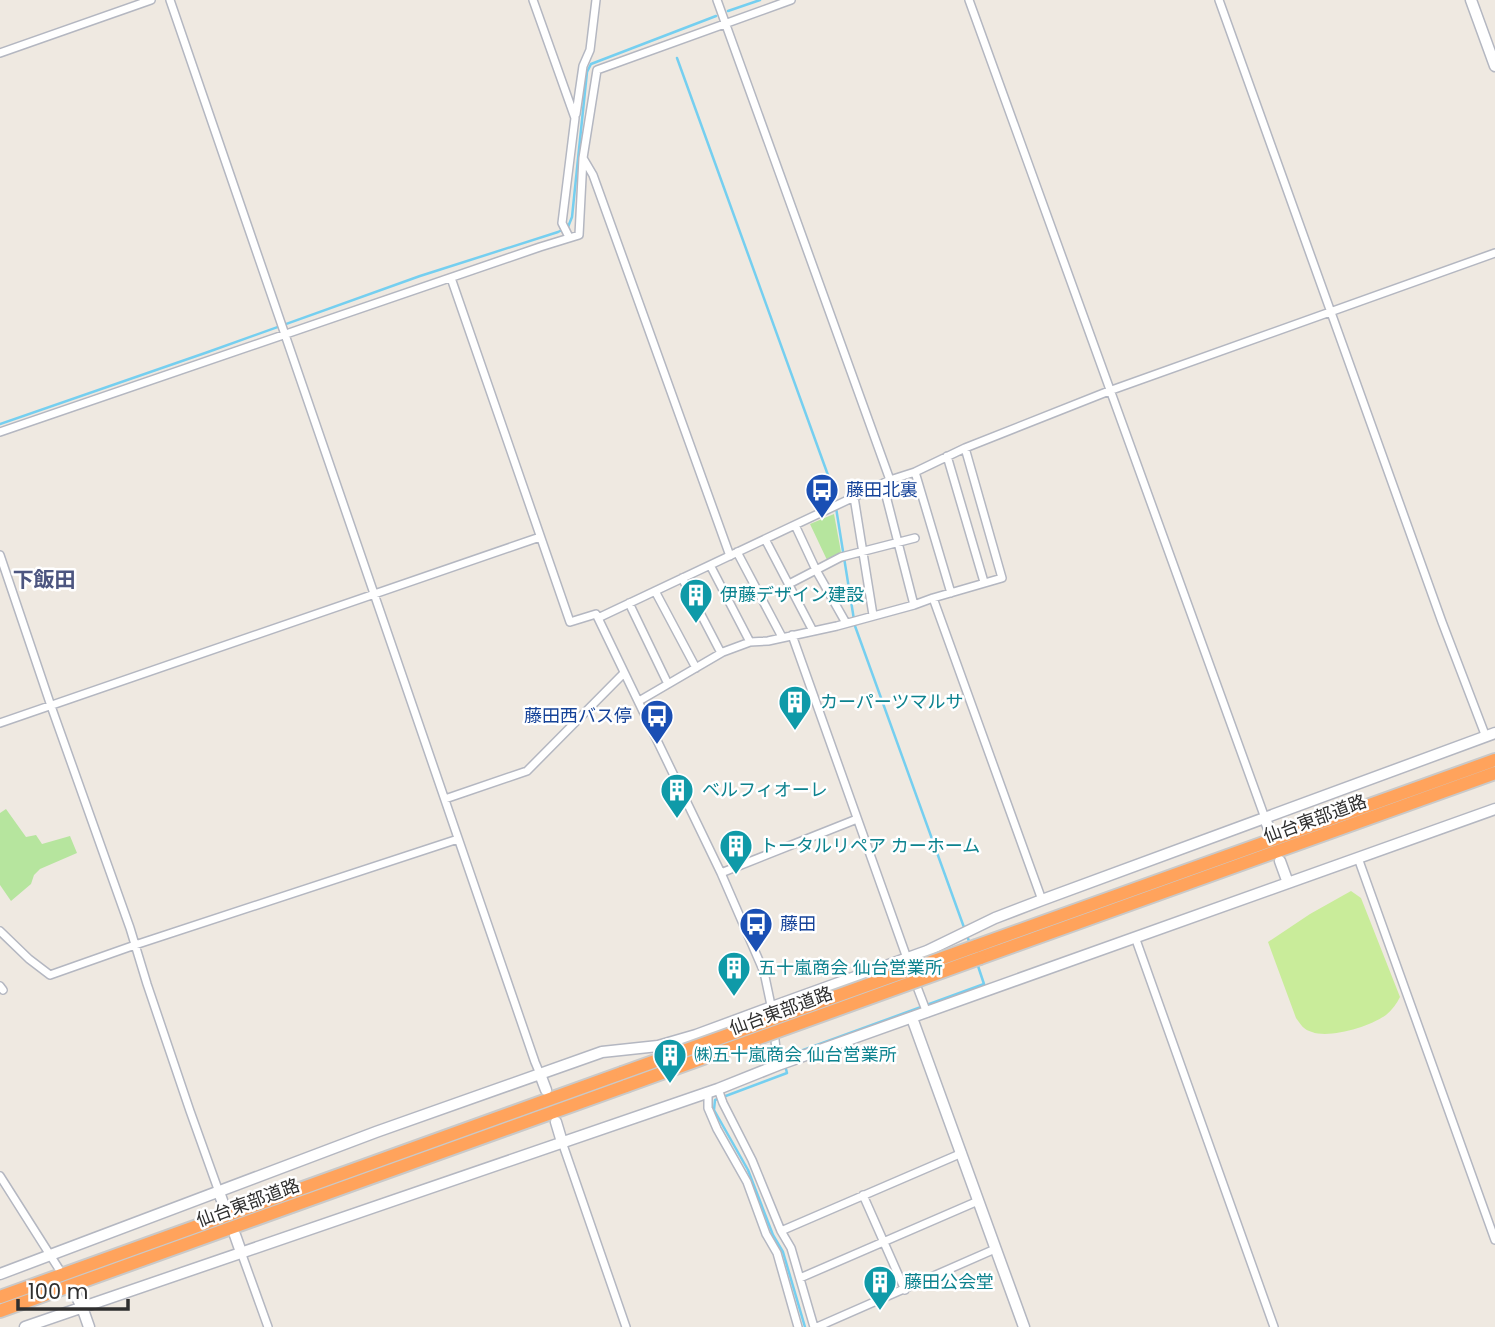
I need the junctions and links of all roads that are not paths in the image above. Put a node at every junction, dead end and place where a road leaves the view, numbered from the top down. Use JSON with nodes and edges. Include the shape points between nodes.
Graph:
{"nodes":[{"id":1,"x":151,"y":0,"type":"edge"},
{"id":2,"x":170,"y":0,"type":"edge"},
{"id":3,"x":533,"y":0,"type":"edge"},
{"id":4,"x":596,"y":0,"type":"edge"},
{"id":5,"x":717,"y":0,"type":"edge"},
{"id":6,"x":791,"y":0,"type":"edge"},
{"id":7,"x":969,"y":0,"type":"edge"},
{"id":8,"x":1219,"y":0,"type":"edge"},
{"id":9,"x":1471,"y":0,"type":"edge"},
{"id":10,"x":726,"y":23,"type":"junction"},
{"id":11,"x":0,"y":53,"type":"edge"},
{"id":12,"x":1495,"y":66,"type":"edge"},
{"id":13,"x":575,"y":118,"type":"junction"},
{"id":14,"x":583,"y":158,"type":"junction"},
{"id":15,"x":568,"y":236,"type":"junction"},
{"id":16,"x":1495,"y":253,"type":"edge"},
{"id":17,"x":451,"y":278,"type":"junction"},
{"id":18,"x":1331,"y":311,"type":"junction"},
{"id":19,"x":283,"y":329,"type":"junction"},
{"id":20,"x":1109,"y":391,"type":"junction"},
{"id":21,"x":0,"y":432,"type":"edge"},
{"id":22,"x":965,"y":448,"type":"junction"},
{"id":23,"x":947,"y":456,"type":"junction"},
{"id":24,"x":915,"y":472,"type":"junction"},
{"id":25,"x":887,"y":482,"type":"junction"},
{"id":26,"x":854,"y":497,"type":"junction"},
{"id":27,"x":795,"y":525,"type":"junction"},
{"id":28,"x":540,"y":537,"type":"junction"},
{"id":29,"x":915,"y":538,"type":"dead end"},
{"id":30,"x":765,"y":539,"type":"junction"},
{"id":31,"x":898,"y":541,"type":"junction"},
{"id":32,"x":863,"y":551,"type":"junction"},
{"id":33,"x":734,"y":554,"type":"junction"},
{"id":34,"x":0,"y":555,"type":"edge"},
{"id":35,"x":710,"y":565,"type":"junction"},
{"id":36,"x":816,"y":570,"type":"junction"},
{"id":37,"x":682,"y":578,"type":"junction"},
{"id":38,"x":984,"y":582,"type":"junction"},
{"id":39,"x":789,"y":584,"type":"junction"},
{"id":40,"x":655,"y":591,"type":"junction"},
{"id":41,"x":951,"y":593,"type":"junction"},
{"id":42,"x":374,"y":594,"type":"junction"},
{"id":43,"x":933,"y":598,"type":"junction"},
{"id":44,"x":629,"y":603,"type":"junction"},
{"id":45,"x":914,"y":605,"type":"junction"},
{"id":46,"x":873,"y":615,"type":"junction"},
{"id":47,"x":598,"y":618,"type":"junction"},
{"id":48,"x":852,"y":621,"type":"junction"},
{"id":49,"x":813,"y":631,"type":"junction"},
{"id":50,"x":792,"y":635,"type":"junction"},
{"id":51,"x":782,"y":638,"type":"junction"},
{"id":52,"x":750,"y":642,"type":"junction"},
{"id":53,"x":721,"y":653,"type":"junction"},
{"id":54,"x":696,"y":668,"type":"junction"},
{"id":55,"x":624,"y":673,"type":"junction"},
{"id":56,"x":668,"y":684,"type":"junction"},
{"id":57,"x":639,"y":701,"type":"junction"},
{"id":58,"x":51,"y":706,"type":"junction"},
{"id":59,"x":0,"y":723,"type":"edge"},
{"id":60,"x":1490,"y":735,"type":"edge"},
{"id":61,"x":1495,"y":760,"type":"edge"},
{"id":62,"x":1495,"y":773,"type":"edge"},
{"id":63,"x":445,"y":799,"type":"junction"},
{"id":64,"x":1495,"y":809,"type":"edge"},
{"id":65,"x":857,"y":818,"type":"junction"},
{"id":66,"x":1265,"y":818,"type":"junction"},
{"id":67,"x":1270,"y":832,"type":"dead end"},
{"id":68,"x":458,"y":839,"type":"junction"},
{"id":69,"x":1358,"y":858,"type":"junction"},
{"id":70,"x":1280,"y":861,"type":"dead end"},
{"id":71,"x":721,"y":873,"type":"junction"},
{"id":72,"x":1288,"y":883,"type":"junction"},
{"id":73,"x":1042,"y":900,"type":"junction"},
{"id":74,"x":0,"y":930,"type":"edge"},
{"id":75,"x":1135,"y":937,"type":"junction"},
{"id":76,"x":135,"y":945,"type":"junction"},
{"id":77,"x":978,"y":952,"type":"junction"},
{"id":78,"x":907,"y":958,"type":"junction"},
{"id":79,"x":772,"y":1007,"type":"junction"},
{"id":80,"x":925,"y":1008,"type":"junction"},
{"id":81,"x":912,"y":1018,"type":"junction"},
{"id":82,"x":778,"y":1065,"type":"junction"},
{"id":83,"x":540,"y":1073,"type":"junction"},
{"id":84,"x":624,"y":1080,"type":"junction"},
{"id":85,"x":546,"y":1090,"type":"dead end"},
{"id":86,"x":715,"y":1091,"type":"junction"},
{"id":87,"x":556,"y":1122,"type":"dead end"},
{"id":88,"x":562,"y":1142,"type":"junction"},
{"id":89,"x":962,"y":1153,"type":"junction"},
{"id":90,"x":0,"y":1176,"type":"edge"},
{"id":91,"x":3,"y":1188,"type":"edge"},
{"id":92,"x":219,"y":1192,"type":"junction"},
{"id":93,"x":863,"y":1195,"type":"junction"},
{"id":94,"x":978,"y":1201,"type":"junction"},
{"id":95,"x":226,"y":1209,"type":"dead end"},
{"id":96,"x":781,"y":1231,"type":"junction"},
{"id":97,"x":235,"y":1236,"type":"dead end"},
{"id":98,"x":1495,"y":1240,"type":"edge"},
{"id":99,"x":883,"y":1242,"type":"junction"},
{"id":100,"x":995,"y":1249,"type":"junction"},
{"id":101,"x":242,"y":1252,"type":"junction"},
{"id":102,"x":51,"y":1256,"type":"junction"},
{"id":103,"x":60,"y":1269,"type":"dead end"},
{"id":104,"x":0,"y":1274,"type":"edge"},
{"id":105,"x":800,"y":1278,"type":"junction"},
{"id":106,"x":905,"y":1290,"type":"junction"},
{"id":107,"x":74,"y":1292,"type":"dead end"},
{"id":108,"x":0,"y":1297,"type":"edge"},
{"id":109,"x":82,"y":1307,"type":"junction"},
{"id":110,"x":0,"y":1311,"type":"edge"},
{"id":111,"x":25,"y":1327,"type":"edge"},
{"id":112,"x":89,"y":1327,"type":"edge"},
{"id":113,"x":268,"y":1327,"type":"edge"},
{"id":114,"x":626,"y":1327,"type":"edge"},
{"id":115,"x":799,"y":1327,"type":"edge"},
{"id":116,"x":815,"y":1327,"type":"edge"},
{"id":117,"x":1024,"y":1327,"type":"edge"},
{"id":118,"x":1274,"y":1327,"type":"edge"}],
"edges":[{"from":1,"to":11,"type":"street"},
{"from":2,"to":19,"type":"street"},
{"from":3,"to":13,"type":"street"},
{"from":4,"to":13,"type":"street"},
{"from":5,"to":10,"type":"street"},
{"from":6,"to":10,"type":"street"},
{"from":7,"to":20,"type":"street"},
{"from":8,"to":18,"type":"street"},
{"from":9,"to":12,"type":"street"},
{"from":10,"to":14,"type":"street","via":[[597,70]]},
{"from":10,"to":25,"type":"street"},
{"from":13,"to":15,"type":"street","via":[[563,225]]},
{"from":14,"to":15,"type":"street","via":[[579,236]]},
{"from":14,"to":33,"type":"street"},
{"from":15,"to":17,"type":"street"},
{"from":16,"to":18,"type":"street"},
{"from":17,"to":19,"type":"street"},
{"from":17,"to":28,"type":"street"},
{"from":18,"to":20,"type":"street"},
{"from":18,"to":60,"type":"street","via":[[1442,622]]},
{"from":19,"to":21,"type":"street"},
{"from":19,"to":42,"type":"street"},
{"from":20,"to":22,"type":"street"},
{"from":20,"to":66,"type":"street"},
{"from":22,"to":23,"type":"street"},
{"from":22,"to":38,"type":"street","via":[[1002,578]]},
{"from":23,"to":24,"type":"street"},
{"from":23,"to":38,"type":"street"},
{"from":24,"to":25,"type":"street"},
{"from":24,"to":41,"type":"street"},
{"from":25,"to":26,"type":"street"},
{"from":25,"to":31,"type":"street"},
{"from":26,"to":27,"type":"street"},
{"from":26,"to":32,"type":"street"},
{"from":27,"to":30,"type":"street"},
{"from":27,"to":36,"type":"street"},
{"from":28,"to":42,"type":"street"},
{"from":28,"to":47,"type":"street","via":[[570,622],[596,614]]},
{"from":29,"to":31,"type":"street"},
{"from":30,"to":33,"type":"street"},
{"from":30,"to":39,"type":"street"},
{"from":31,"to":32,"type":"street"},
{"from":31,"to":45,"type":"street"},
{"from":32,"to":36,"type":"street"},
{"from":32,"to":46,"type":"street"},
{"from":33,"to":35,"type":"street"},
{"from":33,"to":51,"type":"street"},
{"from":34,"to":58,"type":"street"},
{"from":35,"to":37,"type":"street"},
{"from":35,"to":52,"type":"street"},
{"from":36,"to":39,"type":"street"},
{"from":36,"to":48,"type":"street"},
{"from":37,"to":40,"type":"street"},
{"from":37,"to":53,"type":"street"},
{"from":38,"to":41,"type":"street"},
{"from":39,"to":49,"type":"street"},
{"from":40,"to":44,"type":"street"},
{"from":40,"to":54,"type":"street"},
{"from":41,"to":43,"type":"street"},
{"from":42,"to":58,"type":"street"},
{"from":42,"to":63,"type":"street"},
{"from":43,"to":45,"type":"street"},
{"from":43,"to":73,"type":"street"},
{"from":44,"to":47,"type":"street"},
{"from":44,"to":56,"type":"street"},
{"from":45,"to":46,"type":"street"},
{"from":46,"to":48,"type":"street"},
{"from":47,"to":55,"type":"street"},
{"from":48,"to":49,"type":"street"},
{"from":49,"to":50,"type":"street"},
{"from":50,"to":51,"type":"street"},
{"from":50,"to":65,"type":"street"},
{"from":51,"to":52,"type":"street"},
{"from":52,"to":53,"type":"street"},
{"from":53,"to":54,"type":"street"},
{"from":54,"to":56,"type":"street"},
{"from":55,"to":57,"type":"street"},
{"from":55,"to":63,"type":"street","via":[[527,771]]},
{"from":56,"to":57,"type":"street"},
{"from":57,"to":71,"type":"street"},
{"from":58,"to":59,"type":"street"},
{"from":58,"to":76,"type":"street"},
{"from":60,"to":66,"type":"street"},
{"from":61,"to":77,"type":"highway","name":"仙台東部道路"},
{"from":62,"to":77,"type":"highway","name":"仙台東部道路"},
{"from":63,"to":68,"type":"street"},
{"from":64,"to":69,"type":"street"},
{"from":65,"to":71,"type":"street"},
{"from":65,"to":78,"type":"street"},
{"from":66,"to":67,"type":"street"},
{"from":66,"to":73,"type":"street"},
{"from":68,"to":76,"type":"street"},
{"from":68,"to":83,"type":"street"},
{"from":69,"to":72,"type":"street"},
{"from":69,"to":98,"type":"street"},
{"from":70,"to":72,"type":"street"},
{"from":71,"to":79,"type":"street","via":[[764,972]]},
{"from":72,"to":75,"type":"street"},
{"from":73,"to":78,"type":"street"},
{"from":74,"to":76,"type":"street","via":[[50,975]]},
{"from":75,"to":80,"type":"street"},
{"from":75,"to":118,"type":"street"},
{"from":76,"to":92,"type":"street"},
{"from":77,"to":84,"type":"highway","name":"仙台東部道路","bridge":true},
{"from":78,"to":79,"type":"street"},
{"from":78,"to":80,"type":"street"},
{"from":79,"to":82,"type":"street"},
{"from":79,"to":83,"type":"street","via":[[658,1046],[602,1052]]},
{"from":80,"to":81,"type":"street"},
{"from":81,"to":82,"type":"street"},
{"from":81,"to":89,"type":"street"},
{"from":82,"to":86,"type":"street"},
{"from":83,"to":85,"type":"street"},
{"from":83,"to":92,"type":"street"},
{"from":84,"to":108,"type":"highway","name":"仙台東部道路"},
{"from":84,"to":110,"type":"highway","name":"仙台東部道路"},
{"from":86,"to":88,"type":"street"},
{"from":86,"to":96,"type":"street","via":[[752,1160]]},
{"from":86,"to":115,"type":"street","via":[[709,1108],[747,1182]]},
{"from":87,"to":88,"type":"street"},
{"from":88,"to":101,"type":"street"},
{"from":88,"to":114,"type":"street"},
{"from":89,"to":93,"type":"street"},
{"from":89,"to":94,"type":"street"},
{"from":90,"to":91,"type":"street"},
{"from":91,"to":102,"type":"street"},
{"from":92,"to":95,"type":"street"},
{"from":92,"to":102,"type":"street"},
{"from":93,"to":96,"type":"street"},
{"from":93,"to":99,"type":"street"},
{"from":94,"to":99,"type":"street"},
{"from":94,"to":100,"type":"street"},
{"from":96,"to":105,"type":"street"},
{"from":97,"to":101,"type":"street"},
{"from":99,"to":105,"type":"street"},
{"from":99,"to":106,"type":"street"},
{"from":100,"to":106,"type":"street"},
{"from":100,"to":117,"type":"street"},
{"from":101,"to":109,"type":"street"},
{"from":101,"to":113,"type":"street"},
{"from":102,"to":103,"type":"street"},
{"from":102,"to":104,"type":"street"},
{"from":105,"to":116,"type":"street"},
{"from":106,"to":116,"type":"street"},
{"from":107,"to":109,"type":"street"},
{"from":109,"to":111,"type":"street"},
{"from":109,"to":112,"type":"street"}]}
